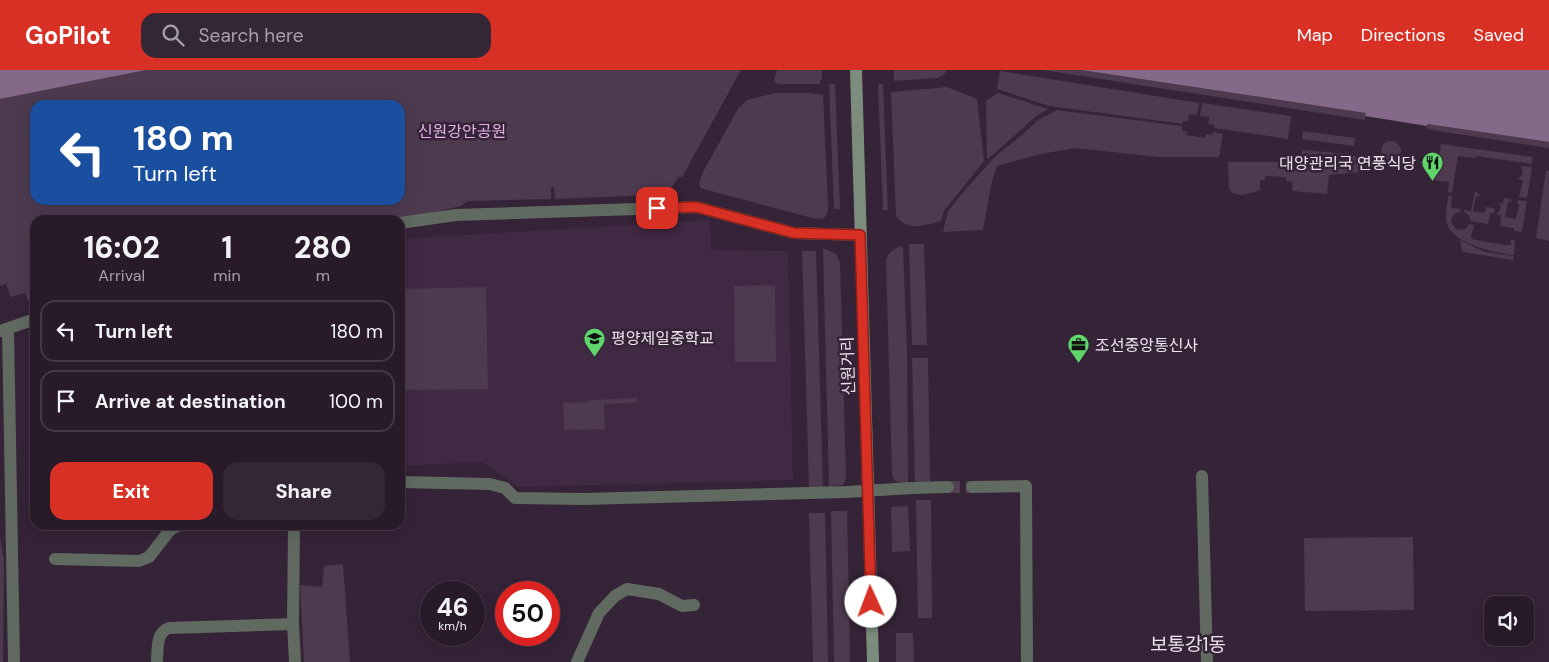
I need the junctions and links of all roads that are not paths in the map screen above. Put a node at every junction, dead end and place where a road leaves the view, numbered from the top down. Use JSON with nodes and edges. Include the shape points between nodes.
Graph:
{"nodes":[{"id":1,"x":856,"y":70,"type":"edge"},
{"id":2,"x":405,"y":222,"type":"edge"},
{"id":3,"x":860,"y":235,"type":"junction"},
{"id":4,"x":30,"y":322,"type":"edge"},
{"id":5,"x":4,"y":330,"type":"edge"},
{"id":6,"x":1202,"y":476,"type":"dead end"},
{"id":7,"x":405,"y":482,"type":"edge"},
{"id":8,"x":972,"y":487,"type":"tunnel mouth"},
{"id":9,"x":948,"y":488,"type":"tunnel mouth"},
{"id":10,"x":868,"y":490,"type":"junction"},
{"id":11,"x":170,"y":530,"type":"edge"},
{"id":12,"x":294,"y":530,"type":"edge"},
{"id":13,"x":56,"y":560,"type":"dead end"},
{"id":14,"x":694,"y":605,"type":"dead end"},
{"id":15,"x":293,"y":624,"type":"junction"},
{"id":16,"x":157,"y":660,"type":"dead end"},
{"id":17,"x":14,"y":662,"type":"edge"},
{"id":18,"x":295,"y":662,"type":"edge"},
{"id":19,"x":576,"y":662,"type":"edge"},
{"id":20,"x":873,"y":662,"type":"edge"},
{"id":21,"x":1027,"y":662,"type":"edge"},
{"id":22,"x":1207,"y":662,"type":"edge"}],
"edges":[{"from":1,"to":3,"type":"main road","name":"신원거리"},
{"from":2,"to":3,"type":"street","via":[[456,215],[696,207],[794,233]]},
{"from":3,"to":10,"type":"main road","name":"신원거리"},
{"from":4,"to":5,"type":"street"},
{"from":5,"to":17,"type":"street"},
{"from":6,"to":22,"type":"street"},
{"from":7,"to":10,"type":"street","via":[[490,484],[505,488],[515,498]]},
{"from":8,"to":21,"type":"street","via":[[1026,486]]},
{"from":9,"to":10,"type":"street"},
{"from":10,"to":20,"type":"main road","name":"신원거리"},
{"from":11,"to":13,"type":"street","via":[[149,557],[139,561]]},
{"from":12,"to":15,"type":"street"},
{"from":14,"to":19,"type":"street","via":[[682,606],[659,594],[627,589],[599,613]]},
{"from":15,"to":16,"type":"street","via":[[169,628],[162,630],[159,637]]},
{"from":15,"to":18,"type":"street"}]}
